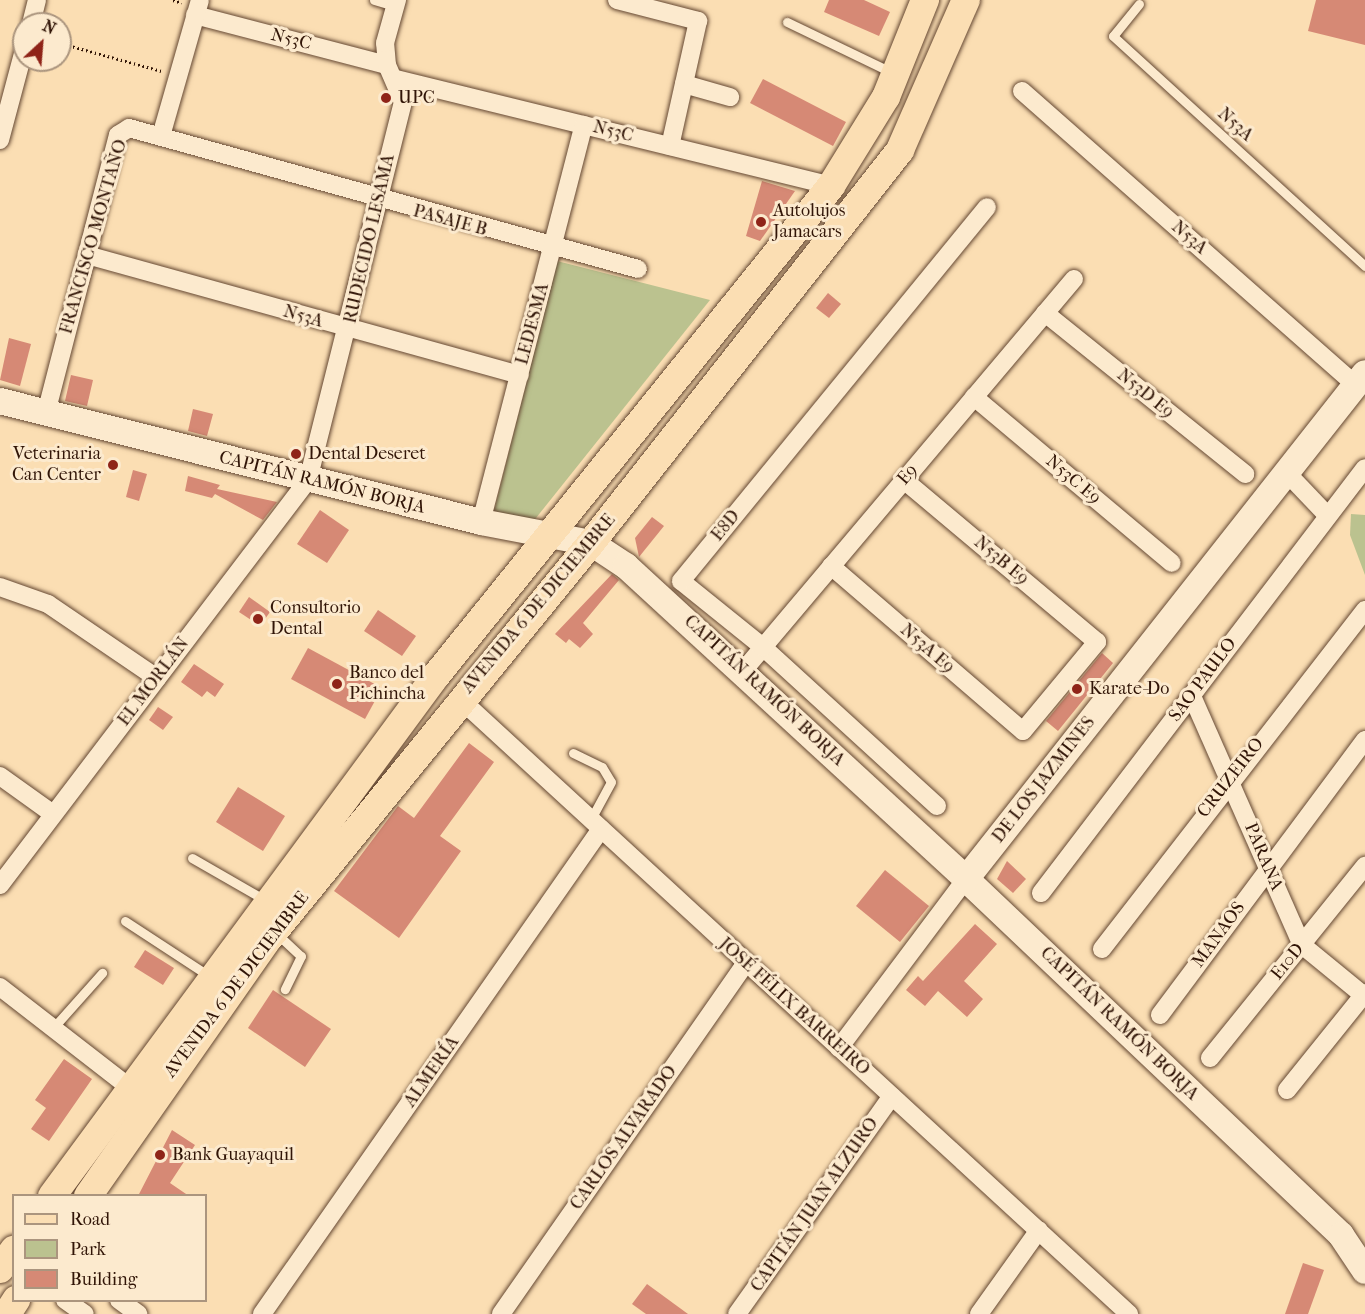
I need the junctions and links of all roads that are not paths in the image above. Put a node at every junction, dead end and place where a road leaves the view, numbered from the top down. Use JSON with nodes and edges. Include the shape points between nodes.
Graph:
{"nodes":[{"id":1,"x":374,"y":0,"type":"edge"},
{"id":2,"x":617,"y":0,"type":"edge"},
{"id":3,"x":924,"y":0,"type":"edge"},
{"id":4,"x":966,"y":0,"type":"edge"},
{"id":5,"x":636,"y":2,"type":"edge"},
{"id":6,"x":396,"y":3,"type":"edge"},
{"id":7,"x":1139,"y":4,"type":"dead end"},
{"id":8,"x":197,"y":8,"type":"edge"},
{"id":9,"x":786,"y":22,"type":"dead end"},
{"id":10,"x":18,"y":72,"type":"edge"},
{"id":11,"x":391,"y":72,"type":"junction"},
{"id":12,"x":895,"y":74,"type":"junction"},
{"id":13,"x":684,"y":84,"type":"junction"},
{"id":14,"x":1022,"y":91,"type":"dead end"},
{"id":15,"x":730,"y":97,"type":"dead end"},
{"id":16,"x":584,"y":125,"type":"junction"},
{"id":17,"x":161,"y":136,"type":"junction"},
{"id":18,"x":0,"y":140,"type":"edge"},
{"id":19,"x":670,"y":146,"type":"junction"},
{"id":20,"x":831,"y":186,"type":"junction"},
{"id":21,"x":379,"y":202,"type":"junction"},
{"id":22,"x":987,"y":207,"type":"dead end"},
{"id":23,"x":554,"y":249,"type":"junction"},
{"id":24,"x":87,"y":255,"type":"junction"},
{"id":25,"x":1365,"y":266,"type":"edge"},
{"id":26,"x":638,"y":269,"type":"dead end"},
{"id":27,"x":1074,"y":279,"type":"dead end"},
{"id":28,"x":1045,"y":313,"type":"junction"},
{"id":29,"x":349,"y":331,"type":"junction"},
{"id":30,"x":520,"y":375,"type":"junction"},
{"id":31,"x":1360,"y":379,"type":"edge"},
{"id":32,"x":974,"y":398,"type":"junction"},
{"id":33,"x":0,"y":401,"type":"edge"},
{"id":34,"x":46,"y":413,"type":"junction"},
{"id":35,"x":1365,"y":468,"type":"edge"},
{"id":36,"x":1286,"y":472,"type":"junction"},
{"id":37,"x":1245,"y":474,"type":"dead end"},
{"id":38,"x":308,"y":480,"type":"junction"},
{"id":39,"x":904,"y":480,"type":"junction"},
{"id":40,"x":1326,"y":514,"type":"junction"},
{"id":41,"x":481,"y":522,"type":"junction"},
{"id":42,"x":550,"y":536,"type":"junction"},
{"id":43,"x":591,"y":543,"type":"junction"},
{"id":44,"x":1172,"y":563,"type":"dead end"},
{"id":45,"x":831,"y":567,"type":"junction"},
{"id":46,"x":0,"y":587,"type":"edge"},
{"id":47,"x":1365,"y":610,"type":"edge"},
{"id":48,"x":763,"y":647,"type":"junction"},
{"id":49,"x":743,"y":671,"type":"junction"},
{"id":50,"x":157,"y":678,"type":"junction"},
{"id":51,"x":1192,"y":696,"type":"junction"},
{"id":52,"x":460,"y":699,"type":"junction"},
{"id":53,"x":1023,"y":731,"type":"joint"},
{"id":54,"x":1365,"y":740,"type":"edge"},
{"id":55,"x":573,"y":753,"type":"dead end"},
{"id":56,"x":0,"y":776,"type":"edge"},
{"id":57,"x":1230,"y":778,"type":"junction"},
{"id":58,"x":937,"y":806,"type":"dead end"},
{"id":59,"x":53,"y":814,"type":"junction"},
{"id":60,"x":596,"y":824,"type":"junction"},
{"id":61,"x":192,"y":858,"type":"dead end"},
{"id":62,"x":1365,"y":866,"type":"edge"},
{"id":63,"x":1268,"y":870,"type":"junction"},
{"id":64,"x":966,"y":879,"type":"junction"},
{"id":65,"x":0,"y":885,"type":"edge"},
{"id":66,"x":1041,"y":893,"type":"dead end"},
{"id":67,"x":267,"y":902,"type":"junction"},
{"id":68,"x":125,"y":921,"type":"dead end"},
{"id":69,"x":274,"y":931,"type":"junction"},
{"id":70,"x":1302,"y":945,"type":"junction"},
{"id":71,"x":1102,"y":949,"type":"dead end"},
{"id":72,"x":746,"y":963,"type":"junction"},
{"id":73,"x":102,"y":973,"type":"dead end"},
{"id":74,"x":211,"y":977,"type":"junction"},
{"id":75,"x":0,"y":987,"type":"edge"},
{"id":76,"x":285,"y":990,"type":"dead end"},
{"id":77,"x":1364,"y":994,"type":"edge"},
{"id":78,"x":1160,"y":1015,"type":"dead end"},
{"id":79,"x":53,"y":1028,"type":"junction"},
{"id":80,"x":839,"y":1048,"type":"junction"},
{"id":81,"x":1210,"y":1058,"type":"dead end"},
{"id":82,"x":129,"y":1086,"type":"junction"},
{"id":83,"x":1287,"y":1089,"type":"dead end"},
{"id":84,"x":892,"y":1096,"type":"junction"},
{"id":85,"x":53,"y":1194,"type":"edge"},
{"id":86,"x":89,"y":1194,"type":"edge"},
{"id":87,"x":1039,"y":1230,"type":"junction"},
{"id":88,"x":1365,"y":1271,"type":"edge"},
{"id":89,"x":68,"y":1302,"type":"edge"},
{"id":90,"x":122,"y":1302,"type":"edge"},
{"id":91,"x":85,"y":1314,"type":"edge"},
{"id":92,"x":138,"y":1314,"type":"edge"},
{"id":93,"x":262,"y":1314,"type":"edge"},
{"id":94,"x":501,"y":1314,"type":"edge"},
{"id":95,"x":737,"y":1314,"type":"edge"},
{"id":96,"x":979,"y":1314,"type":"edge"},
{"id":97,"x":1129,"y":1314,"type":"edge"}],
"edges":[{"from":1,"to":6,"type":"lane"},
{"from":2,"to":5,"type":"street"},
{"from":3,"to":12,"type":"main road","name":"AVENIDA 6 DE DICIEMBRE"},
{"from":4,"to":43,"type":"main road","name":"AVENIDA 6 DE DICIEMBRE","via":[[900,150]]},
{"from":5,"to":13,"type":"street","via":[[698,21]]},
{"from":6,"to":11,"type":"street","name":"RUDECIDO LESAMA","via":[[385,43]]},
{"from":7,"to":25,"type":"lane","name":"N53A","via":[[1113,36]]},
{"from":8,"to":11,"type":"street","name":"N53C"},
{"from":8,"to":17,"type":"street"},
{"from":9,"to":12,"type":"lane"},
{"from":10,"to":18,"type":"street"},
{"from":11,"to":16,"type":"street","name":"N53C"},
{"from":11,"to":21,"type":"street","name":"RUDECIDO LESAMA","via":[[403,102]]},
{"from":12,"to":20,"type":"main road","name":"AVENIDA 6 DE DICIEMBRE"},
{"from":13,"to":15,"type":"street"},
{"from":13,"to":19,"type":"street"},
{"from":14,"to":31,"type":"street","name":"N53A"},
{"from":16,"to":19,"type":"street","name":"N53C"},
{"from":16,"to":23,"type":"street","name":"LEDESMA"},
{"from":17,"to":21,"type":"street","name":"PASAJE B"},
{"from":17,"to":24,"type":"street","name":"FRANCISCO MONTAÑO","via":[[129,128],[118,135]]},
{"from":19,"to":20,"type":"street","name":"N53C"},
{"from":20,"to":42,"type":"main road","name":"AVENIDA 6 DE DICIEMBRE"},
{"from":21,"to":23,"type":"street","name":"PASAJE B"},
{"from":21,"to":29,"type":"street","name":"RUDECIDO LESAMA"},
{"from":22,"to":48,"type":"street","name":"E8D","via":[[681,581]]},
{"from":23,"to":26,"type":"street","name":"PASAJE B"},
{"from":23,"to":30,"type":"street","name":"LEDESMA"},
{"from":24,"to":29,"type":"street","name":"N53A"},
{"from":24,"to":34,"type":"street","name":"FRANCISCO MONTAÑO"},
{"from":27,"to":28,"type":"street","name":"E9"},
{"from":28,"to":32,"type":"street","name":"E9"},
{"from":28,"to":37,"type":"street","name":"N53D E9"},
{"from":29,"to":30,"type":"street","name":"N53A"},
{"from":29,"to":38,"type":"street","name":"RUDECIDO LESAMA"},
{"from":30,"to":41,"type":"street","name":"LEDESMA"},
{"from":31,"to":36,"type":"street","name":"DE LOS JAZMINES"},
{"from":32,"to":39,"type":"street","name":"E9"},
{"from":32,"to":44,"type":"street","name":"N53C E9"},
{"from":33,"to":34,"type":"street","name":"CAPITÁN RAMÓN BORJA"},
{"from":34,"to":38,"type":"street","name":"CAPITÁN RAMÓN BORJA"},
{"from":35,"to":40,"type":"street","name":"SAO PAULO"},
{"from":36,"to":40,"type":"street"},
{"from":36,"to":64,"type":"street","name":"DE LOS JAZMINES"},
{"from":38,"to":41,"type":"street","name":"CAPITÁN RAMÓN BORJA"},
{"from":38,"to":50,"type":"street","name":"EL MORLÁN"},
{"from":39,"to":45,"type":"street","name":"E9"},
{"from":39,"to":53,"type":"street","name":"N53B E9","via":[[1097,642]]},
{"from":40,"to":51,"type":"street","name":"SAO PAULO"},
{"from":41,"to":42,"type":"street","name":"CAPITÁN RAMÓN BORJA"},
{"from":42,"to":43,"type":"street","name":"CAPITÁN RAMÓN BORJA"},
{"from":42,"to":67,"type":"main road","name":"AVENIDA 6 DE DICIEMBRE","via":[[435,677]]},
{"from":43,"to":49,"type":"street","name":"CAPITÁN RAMÓN BORJA","via":[[626,566]]},
{"from":43,"to":52,"type":"main road","name":"AVENIDA 6 DE DICIEMBRE"},
{"from":45,"to":48,"type":"street","name":"E9"},
{"from":45,"to":53,"type":"street","name":"N53A E9"},
{"from":46,"to":50,"type":"street","via":[[48,604]]},
{"from":47,"to":57,"type":"street","name":"CRUZEIRO"},
{"from":48,"to":49,"type":"street","name":"E9"},
{"from":48,"to":58,"type":"street","name":"E8D"},
{"from":49,"to":64,"type":"street","name":"CAPITÁN RAMÓN BORJA"},
{"from":50,"to":59,"type":"street","name":"EL MORLÁN"},
{"from":51,"to":57,"type":"street","name":"PARANA"},
{"from":51,"to":66,"type":"street","name":"SAO PAULO"},
{"from":52,"to":60,"type":"street","name":"JOSÉ FÉLIX BARREIRO"},
{"from":52,"to":69,"type":"main road","name":"AVENIDA 6 DE DICIEMBRE"},
{"from":54,"to":63,"type":"street","name":"MANAOS"},
{"from":55,"to":60,"type":"lane","via":[[602,767],[611,782]]},
{"from":56,"to":59,"type":"street"},
{"from":57,"to":63,"type":"street","name":"PARANA"},
{"from":57,"to":71,"type":"street","name":"CRUZEIRO"},
{"from":59,"to":65,"type":"street","name":"EL MORLÁN"},
{"from":60,"to":72,"type":"street","name":"JOSÉ FÉLIX BARREIRO"},
{"from":60,"to":93,"type":"street","name":"ALMERÍA"},
{"from":61,"to":67,"type":"lane"},
{"from":62,"to":70,"type":"street","name":"E10D"},
{"from":63,"to":70,"type":"street","name":"PARANA"},
{"from":63,"to":78,"type":"street","name":"MANAOS"},
{"from":64,"to":80,"type":"street","name":"DE LOS JAZMINES"},
{"from":64,"to":88,"type":"street","name":"CAPITÁN RAMÓN BORJA","via":[[1341,1235]]},
{"from":67,"to":74,"type":"main road","name":"AVENIDA 6 DE DICIEMBRE"},
{"from":68,"to":74,"type":"lane"},
{"from":69,"to":76,"type":"lane","via":[[301,956]]},
{"from":69,"to":86,"type":"main road","name":"AVENIDA 6 DE DICIEMBRE"},
{"from":70,"to":77,"type":"street","name":"PARANA"},
{"from":70,"to":81,"type":"street","name":"E10D"},
{"from":72,"to":80,"type":"street","name":"JOSÉ FÉLIX BARREIRO"},
{"from":72,"to":94,"type":"street","name":"CARLOS ALVARADO"},
{"from":73,"to":79,"type":"lane"},
{"from":74,"to":82,"type":"main road","name":"AVENIDA 6 DE DICIEMBRE"},
{"from":75,"to":79,"type":"street"},
{"from":77,"to":83,"type":"street"},
{"from":79,"to":82,"type":"street"},
{"from":80,"to":84,"type":"street","name":"JOSÉ FÉLIX BARREIRO"},
{"from":82,"to":85,"type":"main road","name":"AVENIDA 6 DE DICIEMBRE"},
{"from":84,"to":87,"type":"street","name":"JOSÉ FÉLIX BARREIRO"},
{"from":84,"to":95,"type":"street","name":"CAPITÁN JUAN ALZURO"},
{"from":87,"to":96,"type":"street"},
{"from":87,"to":97,"type":"street","name":"JOSÉ FÉLIX BARREIRO"},
{"from":89,"to":91,"type":"street"},
{"from":90,"to":92,"type":"street"}]}
